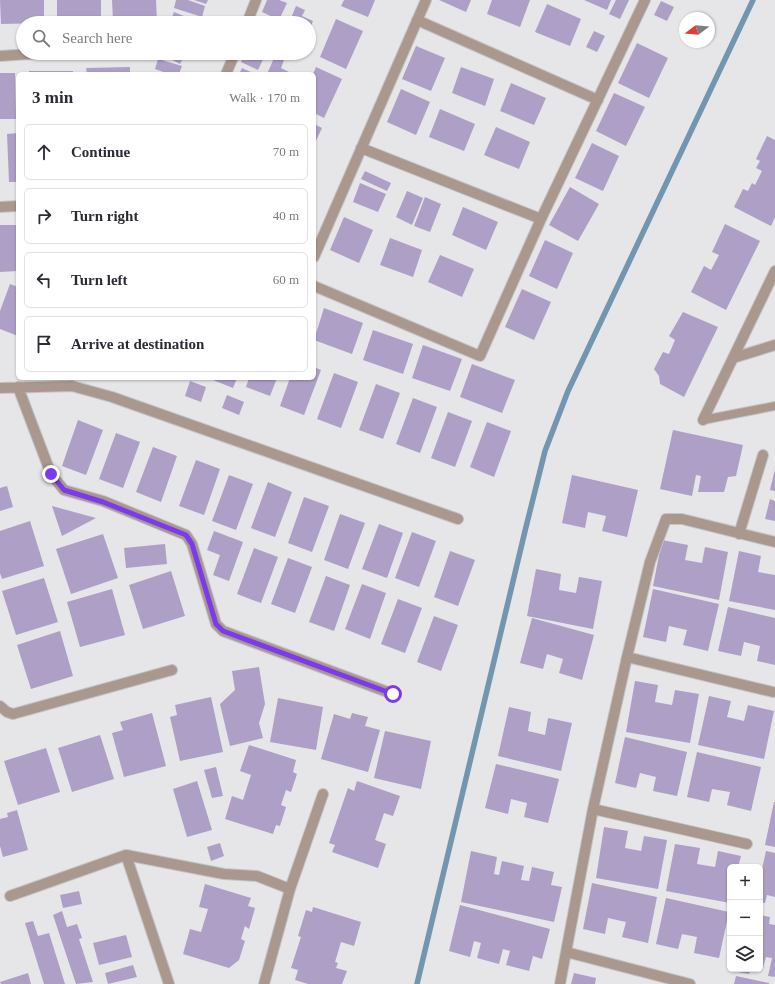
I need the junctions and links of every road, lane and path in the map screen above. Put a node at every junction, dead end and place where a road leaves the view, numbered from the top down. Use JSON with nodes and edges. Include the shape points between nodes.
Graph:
{"nodes":[{"id":1,"x":256,"y":0,"type":"edge"},
{"id":2,"x":426,"y":0,"type":"edge"},
{"id":3,"x":645,"y":0,"type":"edge"},
{"id":4,"x":250,"y":16,"type":"edge"},
{"id":5,"x":417,"y":20,"type":"junction"},
{"id":6,"x":16,"y":55,"type":"edge"},
{"id":7,"x":0,"y":56,"type":"edge"},
{"id":8,"x":231,"y":60,"type":"edge"},
{"id":9,"x":227,"y":72,"type":"edge"},
{"id":10,"x":598,"y":100,"type":"junction"},
{"id":11,"x":361,"y":148,"type":"junction"},
{"id":12,"x":16,"y":206,"type":"edge"},
{"id":13,"x":0,"y":207,"type":"edge"},
{"id":14,"x":541,"y":219,"type":"junction"},
{"id":15,"x":316,"y":251,"type":"edge"},
{"id":16,"x":775,"y":271,"type":"edge"},
{"id":17,"x":316,"y":287,"type":"edge"},
{"id":18,"x":775,"y":345,"type":"edge"},
{"id":19,"x":733,"y":358,"type":"junction"},
{"id":20,"x":18,"y":387,"type":"junction"},
{"id":21,"x":0,"y":388,"type":"edge"},
{"id":22,"x":775,"y":406,"type":"edge"},
{"id":23,"x":703,"y":420,"type":"joint"},
{"id":24,"x":763,"y":455,"type":"dead end"},
{"id":25,"x":458,"y":519,"type":"dead end"},
{"id":26,"x":739,"y":534,"type":"junction"},
{"id":27,"x":775,"y":542,"type":"edge"},
{"id":28,"x":627,"y":657,"type":"junction"},
{"id":29,"x":172,"y":670,"type":"dead end"},
{"id":30,"x":773,"y":692,"type":"dead end"},
{"id":31,"x":393,"y":694,"type":"dead end"},
{"id":32,"x":0,"y":706,"type":"edge"},
{"id":33,"x":323,"y":794,"type":"dead end"},
{"id":34,"x":593,"y":809,"type":"junction"},
{"id":35,"x":747,"y":844,"type":"dead end"},
{"id":36,"x":126,"y":855,"type":"junction"},
{"id":37,"x":290,"y":889,"type":"junction"},
{"id":38,"x":10,"y":896,"type":"dead end"},
{"id":39,"x":566,"y":952,"type":"junction"},
{"id":40,"x":169,"y":984,"type":"edge"},
{"id":41,"x":264,"y":984,"type":"edge"},
{"id":42,"x":560,"y":984,"type":"edge"},
{"id":43,"x":690,"y":984,"type":"edge"}],
"edges":[{"from":1,"to":4,"type":"street"},
{"from":2,"to":5,"type":"street"},
{"from":3,"to":10,"type":"street"},
{"from":5,"to":10,"type":"street"},
{"from":5,"to":11,"type":"street"},
{"from":6,"to":7,"type":"street"},
{"from":8,"to":9,"type":"street"},
{"from":10,"to":14,"type":"street"},
{"from":11,"to":14,"type":"street"},
{"from":11,"to":15,"type":"street"},
{"from":12,"to":13,"type":"street"},
{"from":14,"to":17,"type":"street","via":[[480,356]]},
{"from":16,"to":19,"type":"street"},
{"from":18,"to":19,"type":"street"},
{"from":19,"to":23,"type":"street"},
{"from":20,"to":21,"type":"street"},
{"from":20,"to":25,"type":"street","via":[[72,386],[112,397]]},
{"from":20,"to":31,"type":"street","via":[[51,474],[64,490],[103,502],[186,535],[192,544],[216,624],[223,631]]},
{"from":22,"to":23,"type":"lane"},
{"from":24,"to":26,"type":"street"},
{"from":26,"to":27,"type":"street"},
{"from":26,"to":28,"type":"street","via":[[682,519],[666,519],[650,562]]},
{"from":28,"to":30,"type":"street"},
{"from":28,"to":34,"type":"street"},
{"from":29,"to":32,"type":"street","via":[[13,714]]},
{"from":33,"to":37,"type":"street"},
{"from":34,"to":35,"type":"street"},
{"from":34,"to":39,"type":"street"},
{"from":36,"to":37,"type":"street","via":[[224,874],[258,876]]},
{"from":36,"to":38,"type":"street"},
{"from":36,"to":40,"type":"street"},
{"from":37,"to":41,"type":"street"},
{"from":39,"to":42,"type":"street"},
{"from":39,"to":43,"type":"street"}]}
